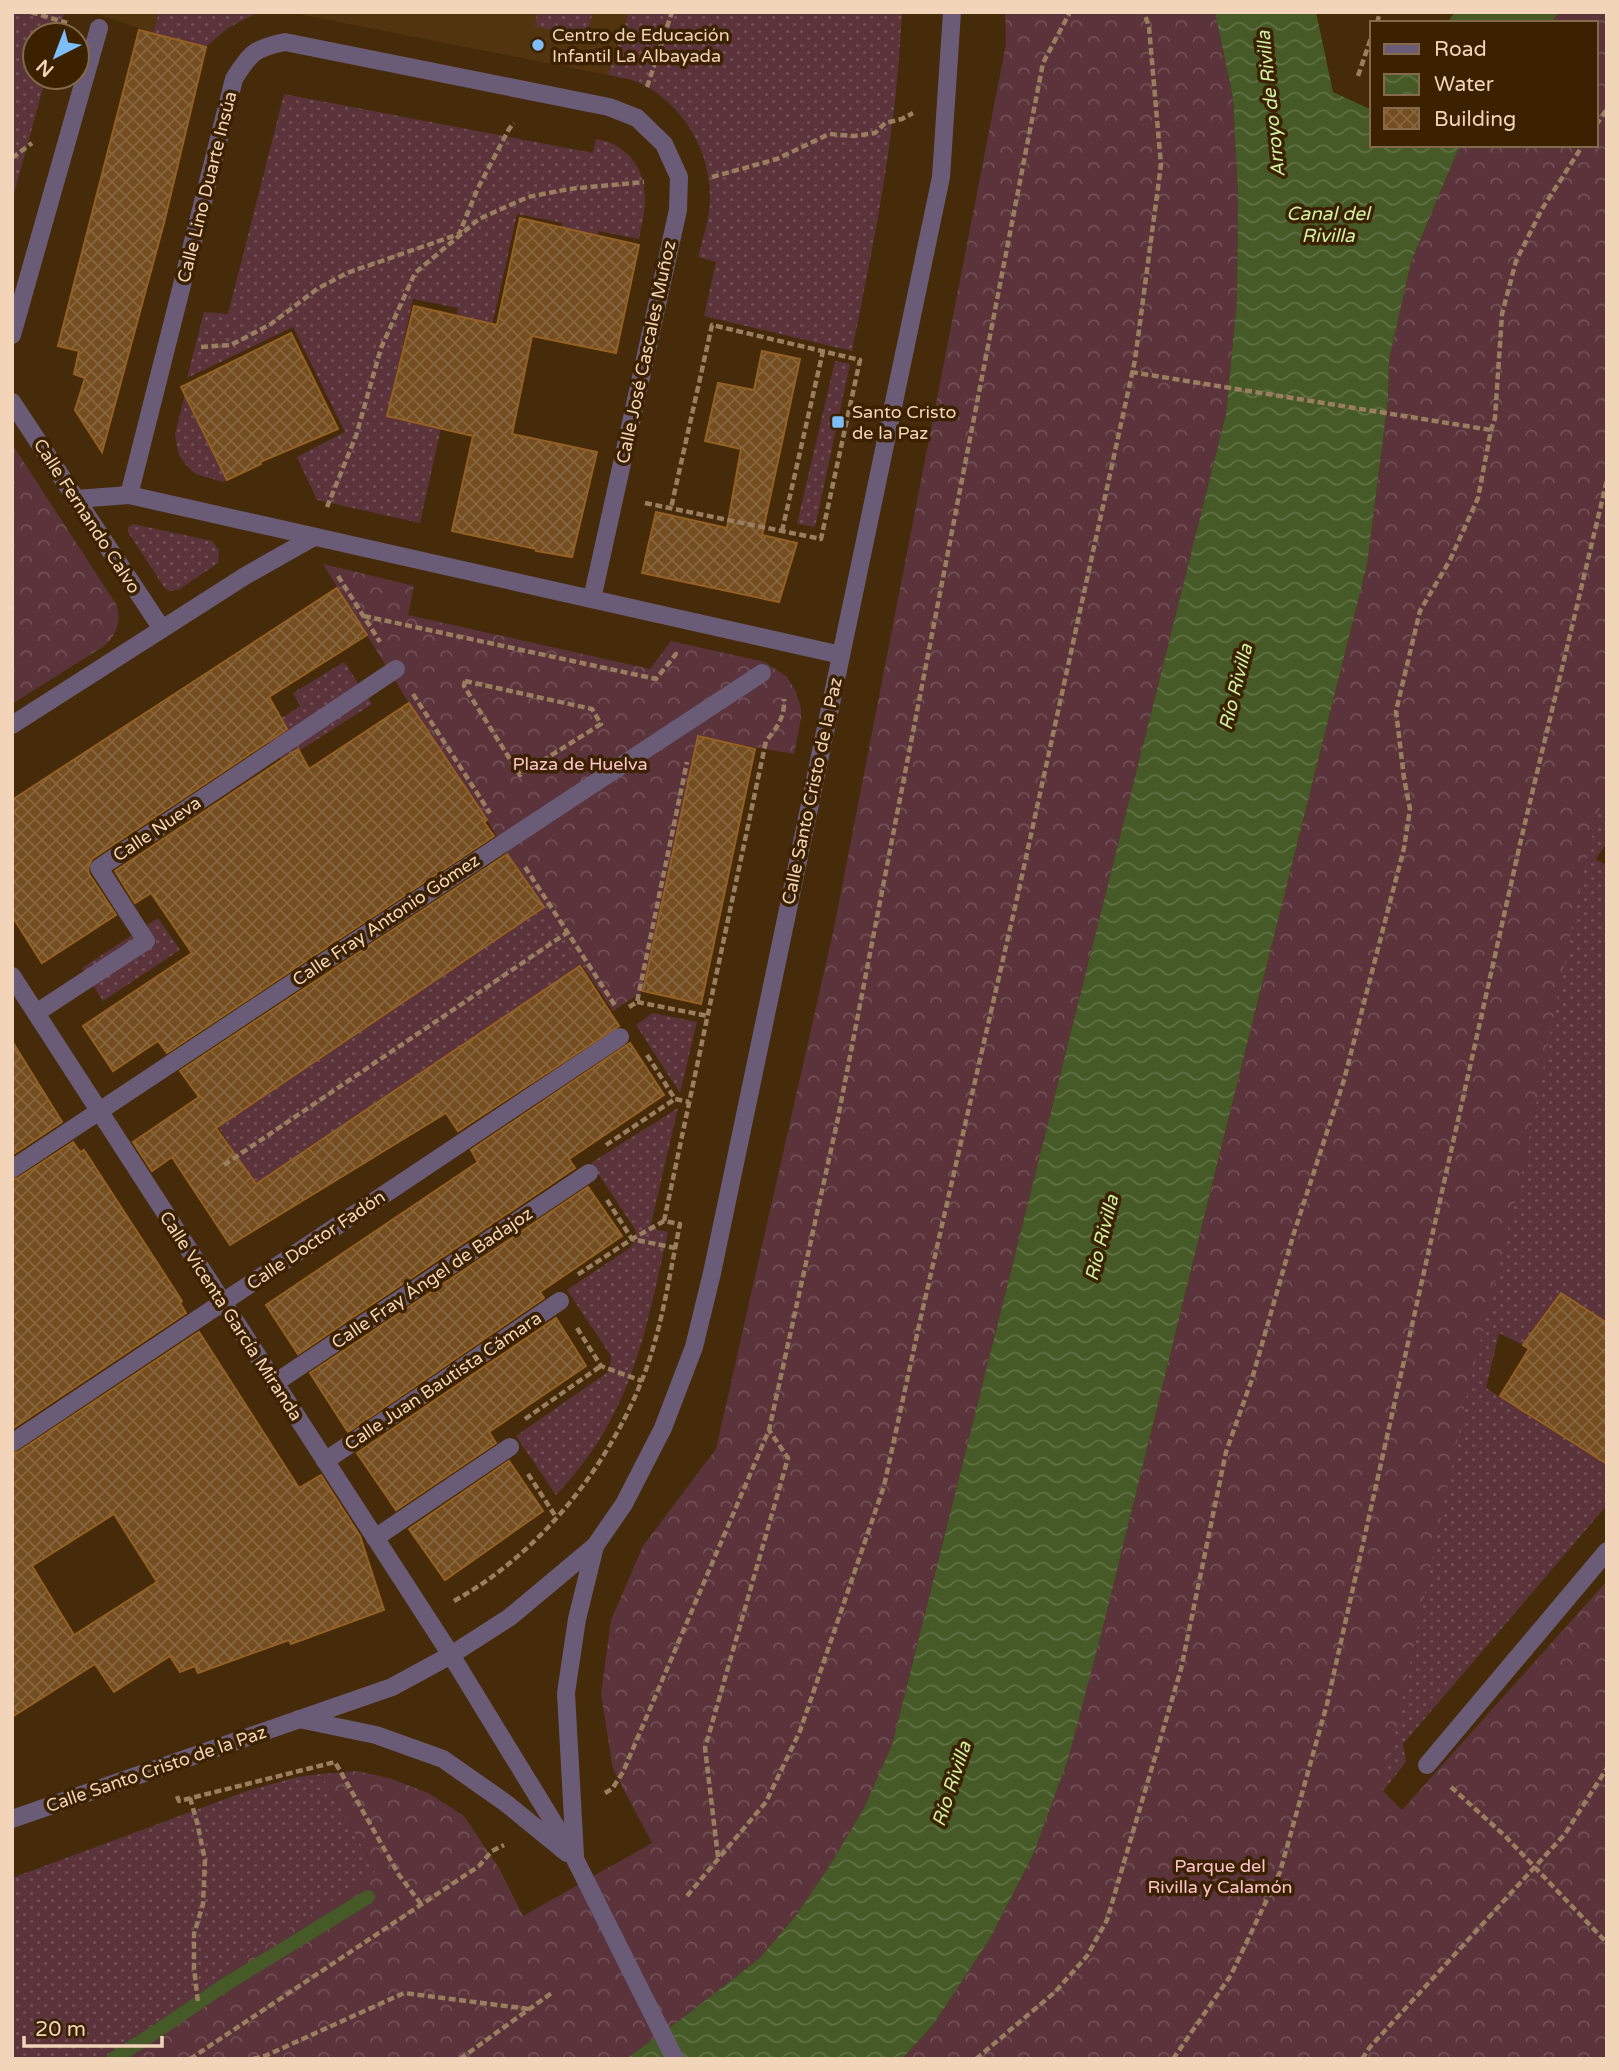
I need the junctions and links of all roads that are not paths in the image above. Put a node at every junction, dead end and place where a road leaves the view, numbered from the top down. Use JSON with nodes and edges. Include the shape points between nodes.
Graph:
{"nodes":[{"id":1,"x":952,"y":12,"type":"edge"},
{"id":2,"x":99,"y":28,"type":"dead end"},
{"id":3,"x":637,"y":118,"type":"joint"},
{"id":4,"x":12,"y":335,"type":"edge"},
{"id":5,"x":12,"y":402,"type":"edge"},
{"id":6,"x":129,"y":495,"type":"junction"},
{"id":7,"x":76,"y":499,"type":"junction"},
{"id":8,"x":314,"y":537,"type":"junction"},
{"id":9,"x":592,"y":599,"type":"junction"},
{"id":10,"x":162,"y":629,"type":"junction"},
{"id":11,"x":841,"y":655,"type":"junction"},
{"id":12,"x":396,"y":669,"type":"road end"},
{"id":13,"x":762,"y":673,"type":"dead end"},
{"id":14,"x":12,"y":725,"type":"edge"},
{"id":15,"x":12,"y":976,"type":"edge"},
{"id":16,"x":36,"y":1013,"type":"junction"},
{"id":17,"x":620,"y":1037,"type":"dead end"},
{"id":18,"x":99,"y":1111,"type":"junction"},
{"id":19,"x":12,"y":1169,"type":"edge"},
{"id":20,"x":589,"y":1173,"type":"road end"},
{"id":21,"x":560,"y":1301,"type":"road end"},
{"id":22,"x":223,"y":1302,"type":"junction"},
{"id":23,"x":275,"y":1383,"type":"junction"},
{"id":24,"x":12,"y":1443,"type":"edge"},
{"id":25,"x":510,"y":1447,"type":"road end"},
{"id":26,"x":325,"y":1461,"type":"junction"},
{"id":27,"x":374,"y":1538,"type":"junction"},
{"id":28,"x":595,"y":1546,"type":"junction"},
{"id":29,"x":1607,"y":1551,"type":"edge"},
{"id":30,"x":451,"y":1655,"type":"junction"},
{"id":31,"x":299,"y":1719,"type":"junction"},
{"id":32,"x":1427,"y":1765,"type":"road end"},
{"id":33,"x":12,"y":1819,"type":"edge"},
{"id":34,"x":578,"y":1865,"type":"junction"},
{"id":35,"x":675,"y":2059,"type":"edge"}],
"edges":[{"from":1,"to":11,"type":"street","name":"Calle Santo Cristo de la Paz","via":[[941,177]]},
{"from":2,"to":4,"type":"street"},
{"from":3,"to":6,"type":"street","name":"Calle Lino Duarte Insúa","via":[[609,107],[285,42],[247,57],[234,79]]},
{"from":3,"to":9,"type":"street","name":"Calle José Cascales Muñoz","via":[[664,144],[679,177],[678,209]]},
{"from":5,"to":7,"type":"street","name":"Calle Fernando Calvo"},
{"from":6,"to":7,"type":"street"},
{"from":6,"to":8,"type":"street"},
{"from":7,"to":10,"type":"street","name":"Calle Fernando Calvo"},
{"from":8,"to":9,"type":"street"},
{"from":8,"to":10,"type":"street"},
{"from":9,"to":11,"type":"street"},
{"from":10,"to":14,"type":"street"},
{"from":11,"to":28,"type":"street","name":"Calle Santo Cristo de la Paz","via":[[694,1347],[663,1428],[624,1504]]},
{"from":12,"to":16,"type":"street","name":"Calle Nueva","via":[[100,868],[146,941]]},
{"from":13,"to":18,"type":"street","name":"Calle Fray Antonio Gómez"},
{"from":15,"to":16,"type":"street","name":"Calle Vicenta García Miranda"},
{"from":16,"to":18,"type":"street","name":"Calle Vicenta García Miranda"},
{"from":17,"to":22,"type":"street","name":"Calle Doctor Fadón"},
{"from":18,"to":19,"type":"street","name":"Calle Fray Antonio Gómez"},
{"from":18,"to":22,"type":"street","name":"Calle Vicenta García Miranda"},
{"from":20,"to":23,"type":"street","name":"Calle Fray Ángel de Badajoz"},
{"from":21,"to":26,"type":"street","name":"Calle Juan Bautista Cámara"},
{"from":22,"to":23,"type":"street","name":"Calle Vicenta García Miranda"},
{"from":22,"to":24,"type":"street","name":"Calle Doctor Fadón"},
{"from":23,"to":26,"type":"street","name":"Calle Vicenta García Miranda"},
{"from":25,"to":27,"type":"street"},
{"from":26,"to":27,"type":"street","name":"Calle Vicenta García Miranda"},
{"from":27,"to":30,"type":"street","name":"Calle Vicenta García Miranda"},
{"from":28,"to":30,"type":"street","name":"Calle Santo Cristo de la Paz","via":[[510,1617]]},
{"from":28,"to":34,"type":"street","name":"Calle Santo Cristo de la Paz","via":[[577,1619],[566,1693]]},
{"from":29,"to":32,"type":"street"},
{"from":30,"to":31,"type":"street","name":"Calle Santo Cristo de la Paz","via":[[392,1687]]},
{"from":30,"to":34,"type":"street","name":"Calle Santo Cristo de la Paz"},
{"from":31,"to":33,"type":"street","name":"Calle Santo Cristo de la Paz"},
{"from":31,"to":34,"type":"street","name":"Calle Santo Cristo de la Paz","via":[[376,1735],[443,1759],[507,1804]]},
{"from":34,"to":35,"type":"street","name":"Calle Santo Cristo de la Paz"}]}
